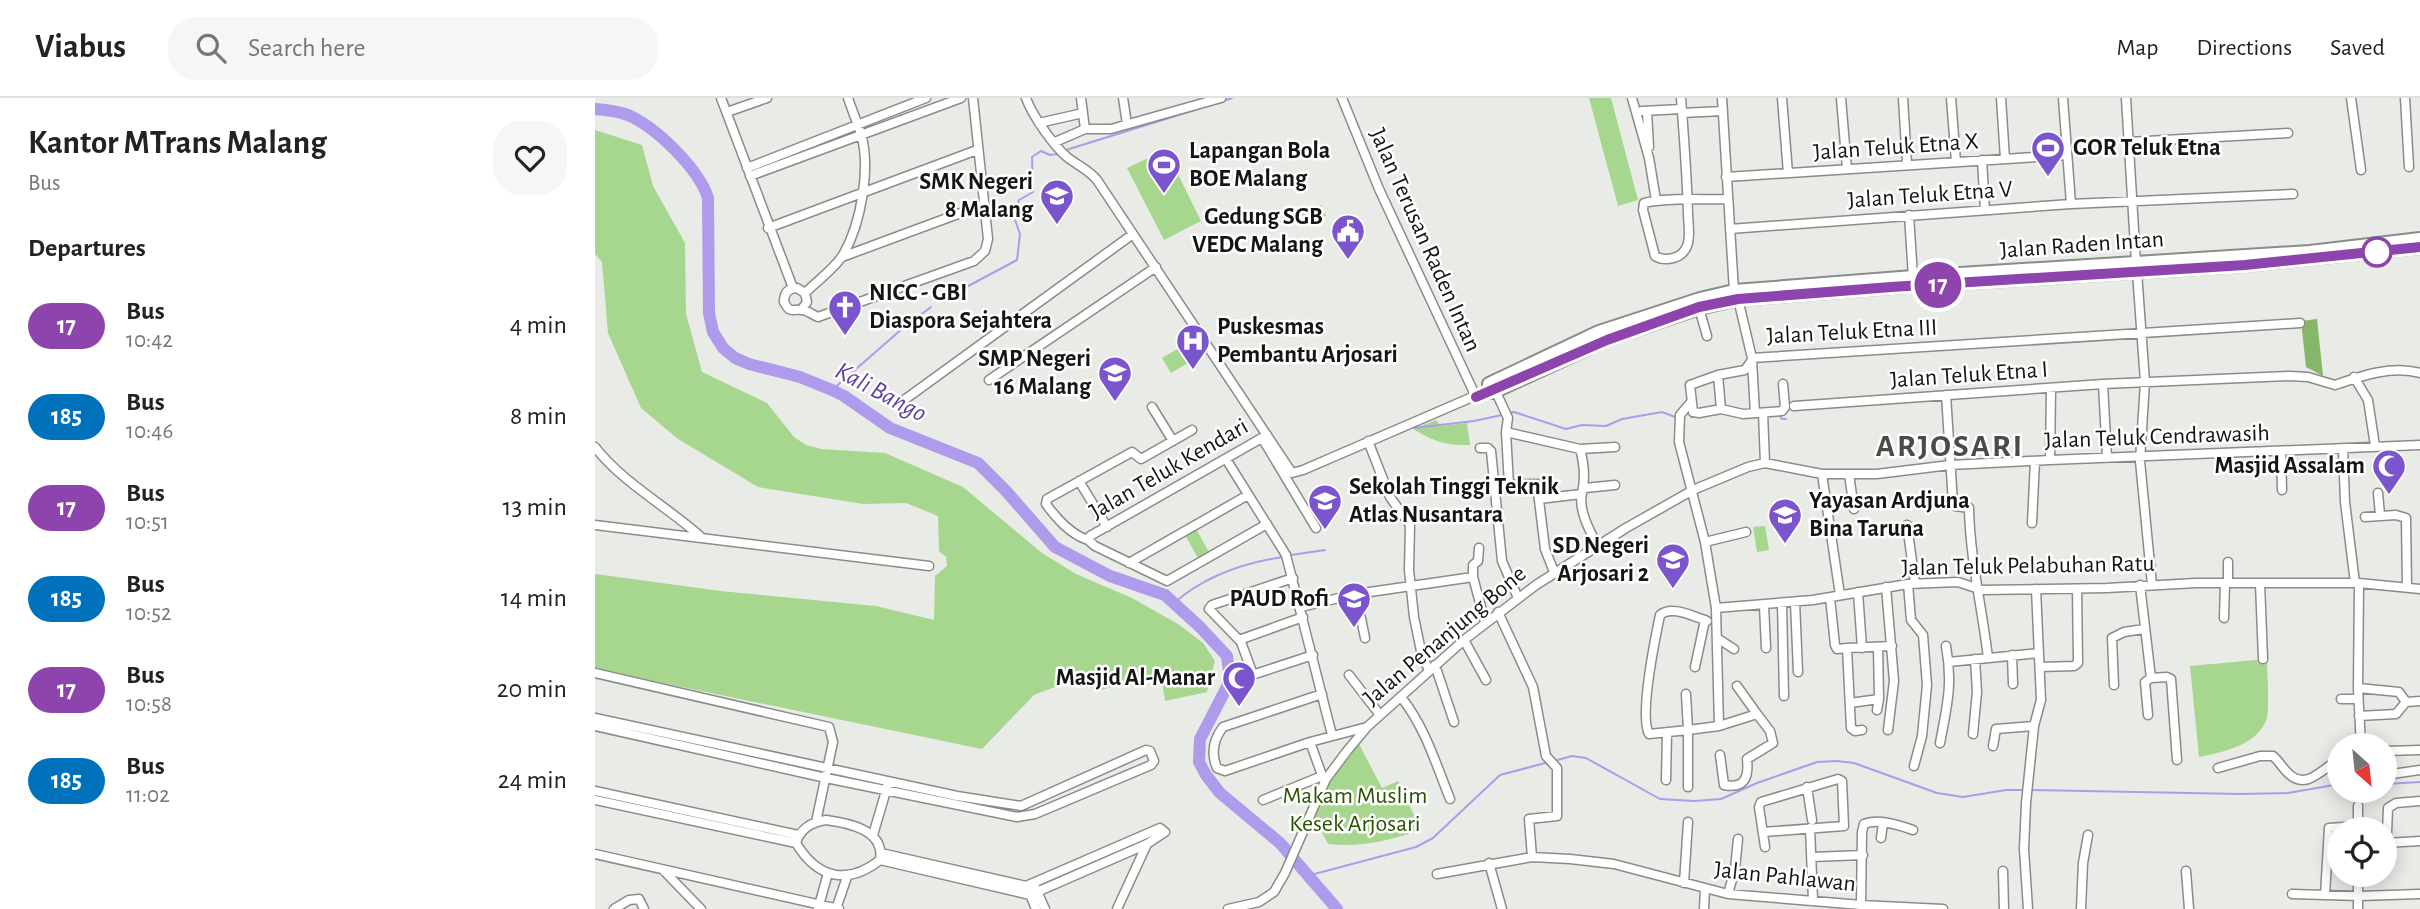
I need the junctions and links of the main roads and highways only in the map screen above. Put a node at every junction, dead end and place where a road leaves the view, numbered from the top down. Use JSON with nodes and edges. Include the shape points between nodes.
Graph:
{"nodes":[{"id":1,"x":2420,"y":239,"type":"edge"},
{"id":2,"x":2420,"y":247,"type":"edge"},
{"id":3,"x":2137,"y":267,"type":"junction"},
{"id":4,"x":1736,"y":295,"type":"junction"},
{"id":5,"x":1587,"y":342,"type":"junction"},
{"id":6,"x":1492,"y":389,"type":"road end"}],
"edges":[{"from":1,"to":3,"type":"highway","name":"Jalan Raden Intan"},
{"from":2,"to":3,"type":"highway","name":"Jalan Raden Intan","via":[[2245,265]]},
{"from":3,"to":4,"type":"highway","name":"Jalan Raden Intan"},
{"from":3,"to":4,"type":"highway","name":"Jalan Raden Intan","via":[[1913,277]]},
{"from":4,"to":5,"type":"highway","name":"Jalan Raden Intan"},
{"from":4,"to":5,"type":"highway","name":"Jalan Raden Intan","via":[[1665,310]]},
{"from":5,"to":6,"type":"highway","name":"Jalan Raden Intan"}]}
